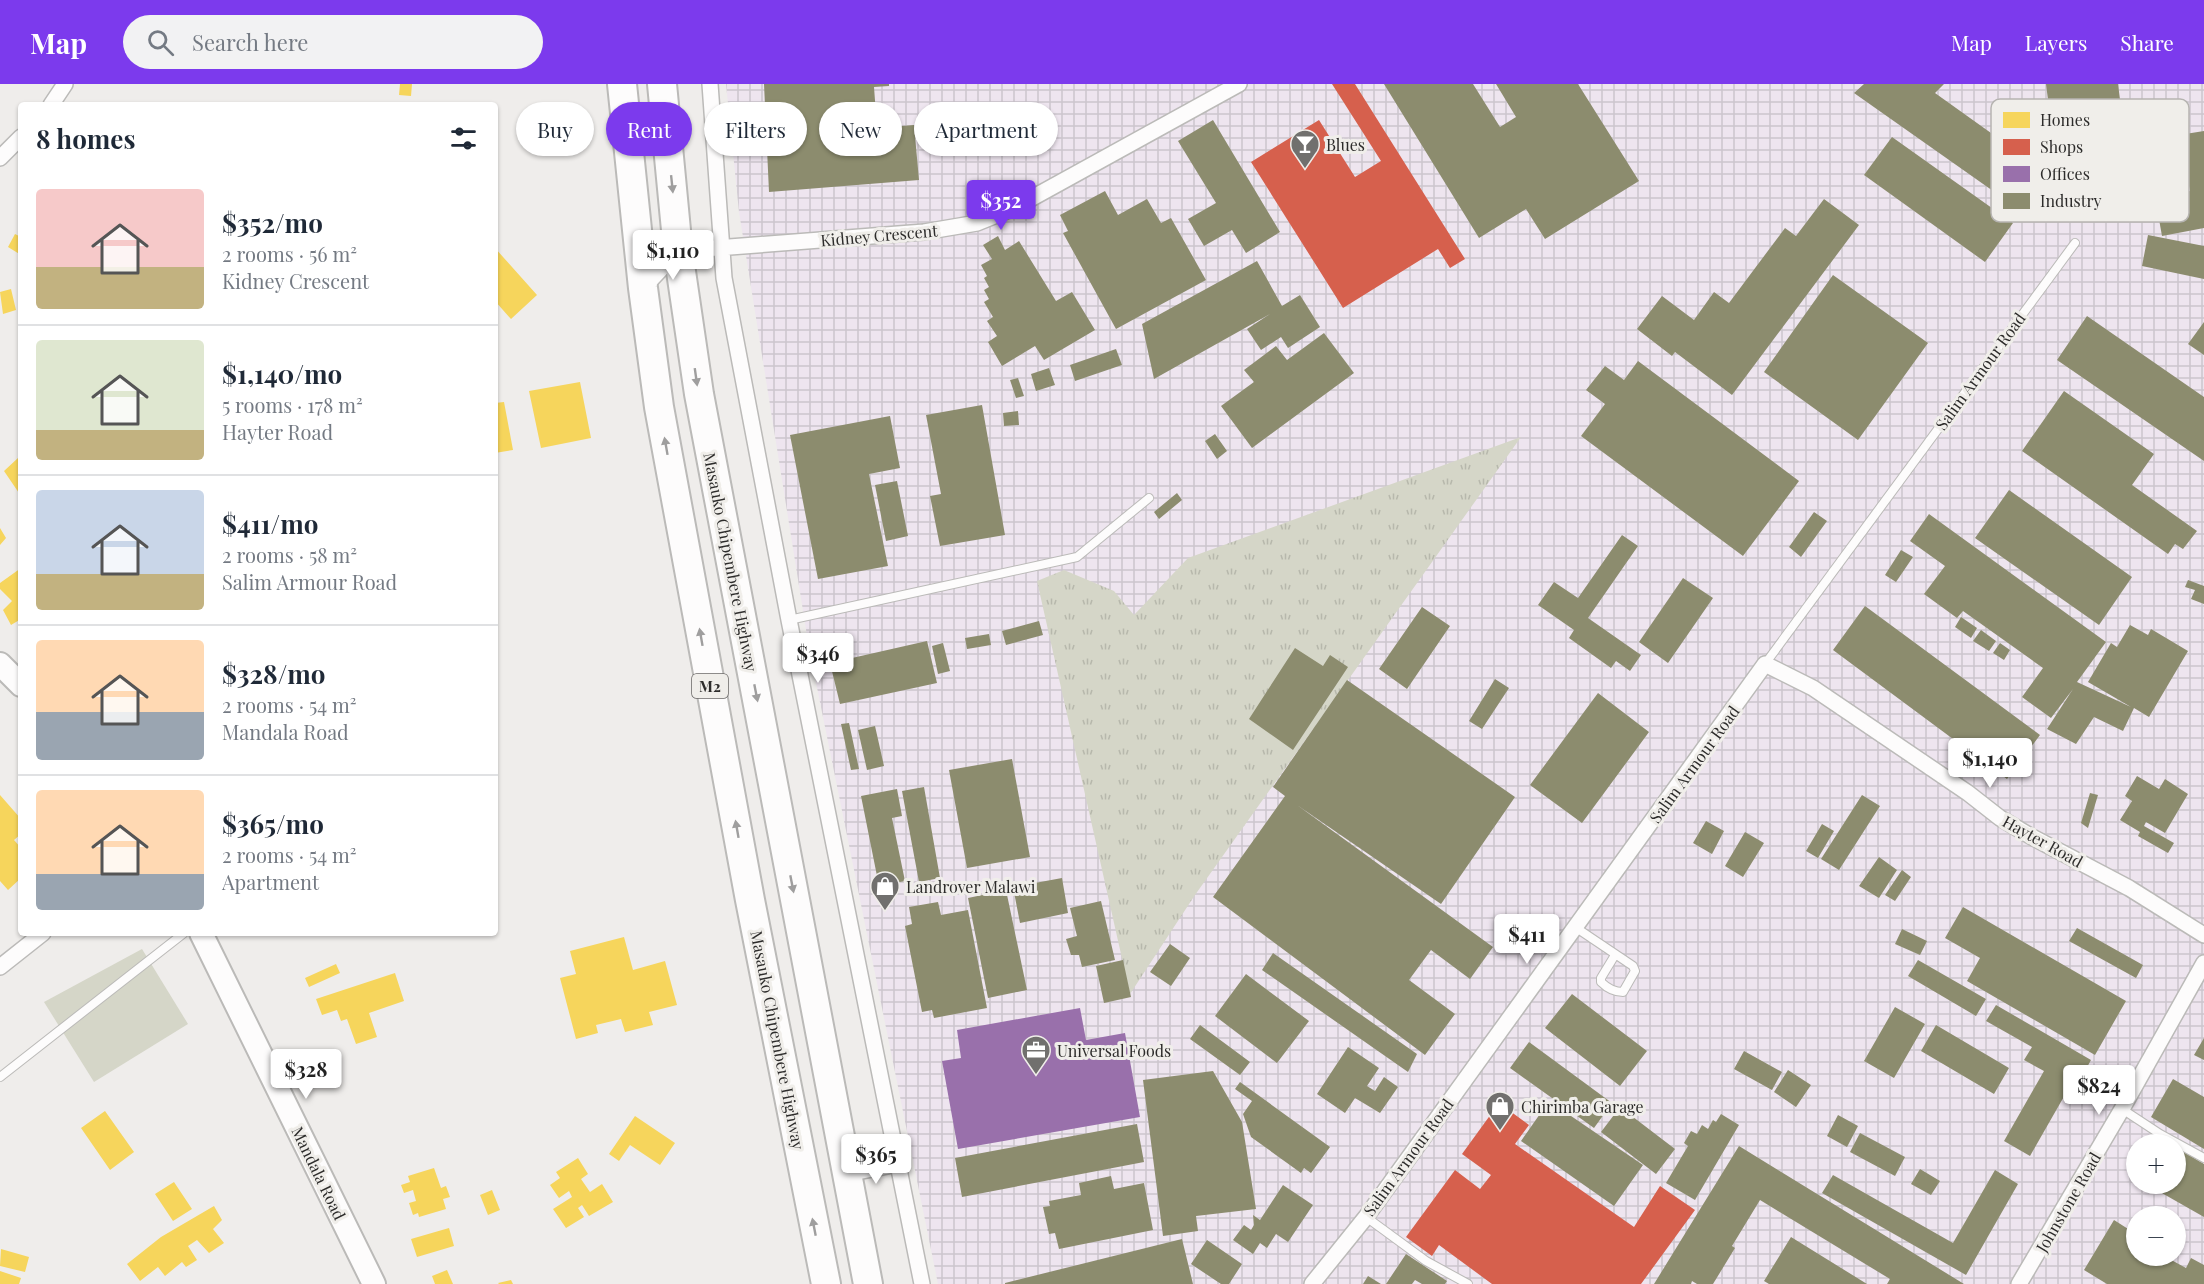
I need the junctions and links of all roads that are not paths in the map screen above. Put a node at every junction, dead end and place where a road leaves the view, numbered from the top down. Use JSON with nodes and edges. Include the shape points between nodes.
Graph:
{"nodes":[{"id":1,"x":65,"y":84,"type":"edge"},
{"id":2,"x":622,"y":84,"type":"edge"},
{"id":3,"x":662,"y":84,"type":"edge"},
{"id":4,"x":710,"y":84,"type":"edge"},
{"id":5,"x":1239,"y":84,"type":"edge"},
{"id":6,"x":53,"y":102,"type":"edge"},
{"id":7,"x":18,"y":140,"type":"edge"},
{"id":8,"x":0,"y":158,"type":"edge"},
{"id":9,"x":2075,"y":243,"type":"dead end"},
{"id":10,"x":722,"y":248,"type":"junction"},
{"id":11,"x":678,"y":251,"type":"junction"},
{"id":12,"x":644,"y":288,"type":"junction"},
{"id":13,"x":1149,"y":498,"type":"dead end"},
{"id":14,"x":789,"y":620,"type":"junction"},
{"id":15,"x":0,"y":664,"type":"edge"},
{"id":16,"x":1765,"y":664,"type":"junction"},
{"id":17,"x":18,"y":683,"type":"edge"},
{"id":18,"x":1575,"y":927,"type":"junction"},
{"id":19,"x":2204,"y":935,"type":"edge"},
{"id":20,"x":39,"y":936,"type":"edge"},
{"id":21,"x":180,"y":936,"type":"edge"},
{"id":22,"x":202,"y":936,"type":"edge"},
{"id":23,"x":1615,"y":955,"type":"junction"},
{"id":24,"x":2204,"y":963,"type":"edge"},
{"id":25,"x":0,"y":967,"type":"edge"},
{"id":26,"x":0,"y":1077,"type":"edge"},
{"id":27,"x":2122,"y":1109,"type":"junction"},
{"id":28,"x":2204,"y":1158,"type":"edge"},
{"id":29,"x":898,"y":1164,"type":"junction"},
{"id":30,"x":847,"y":1174,"type":"junction"},
{"id":31,"x":1366,"y":1216,"type":"junction"},
{"id":32,"x":374,"y":1284,"type":"edge"},
{"id":33,"x":826,"y":1284,"type":"edge"},
{"id":34,"x":868,"y":1284,"type":"edge"},
{"id":35,"x":922,"y":1284,"type":"edge"},
{"id":36,"x":1312,"y":1284,"type":"edge"},
{"id":37,"x":1468,"y":1284,"type":"edge"},
{"id":38,"x":2019,"y":1284,"type":"edge"}],
"edges":[{"from":1,"to":6,"type":"street"},
{"from":2,"to":12,"type":"highway","name":"Masauko Chipembere Highway","number":"M2"},
{"from":3,"to":11,"type":"highway","name":"Masauko Chipembere Highway","number":"M2","one_way":true},
{"from":4,"to":10,"type":"street"},
{"from":5,"to":10,"type":"street","name":"Kidney Crescent","via":[[1014,208],[977,223],[924,232]]},
{"from":7,"to":8,"type":"street"},
{"from":9,"to":16,"type":"lane","name":"Salim Armour Road"},
{"from":10,"to":11,"type":"street","name":"Kidney Crescent"},
{"from":10,"to":14,"type":"street","via":[[726,290]]},
{"from":11,"to":12,"type":"street"},
{"from":11,"to":30,"type":"highway","name":"Masauko Chipembere Highway","number":"M2","one_way":true,"via":[[699,394]]},
{"from":33,"to":12,"type":"highway","name":"Masauko Chipembere Highway","number":"M2","one_way":true,"via":[[659,407]]},
{"from":13,"to":14,"type":"lane","via":[[1077,557]]},
{"from":14,"to":29,"type":"street"},
{"from":15,"to":17,"type":"street"},
{"from":16,"to":18,"type":"street","name":"Salim Armour Road"},
{"from":16,"to":19,"type":"street","name":"Hayter Road","via":[[1813,688],[2008,822],[2129,888]]},
{"from":18,"to":23,"type":"lane"},
{"from":18,"to":31,"type":"street","name":"Salim Armour Road"},
{"from":20,"to":25,"type":"street"},
{"from":21,"to":26,"type":"lane"},
{"from":22,"to":32,"type":"street","name":"Mandala Road"},
{"from":23,"to":23,"type":"lane","via":[[1635,971],[1623,992],[1601,982]]},
{"from":24,"to":27,"type":"street","name":"Johnstone Road"},
{"from":27,"to":28,"type":"lane"},
{"from":27,"to":38,"type":"street","name":"Johnstone Road"},
{"from":29,"to":30,"type":"street"},
{"from":29,"to":35,"type":"street"},
{"from":30,"to":34,"type":"highway","name":"Masauko Chipembere Highway","number":"M2"},
{"from":31,"to":36,"type":"street","name":"Salim Armour Road"},
{"from":31,"to":37,"type":"lane","via":[[1426,1261]]}]}
